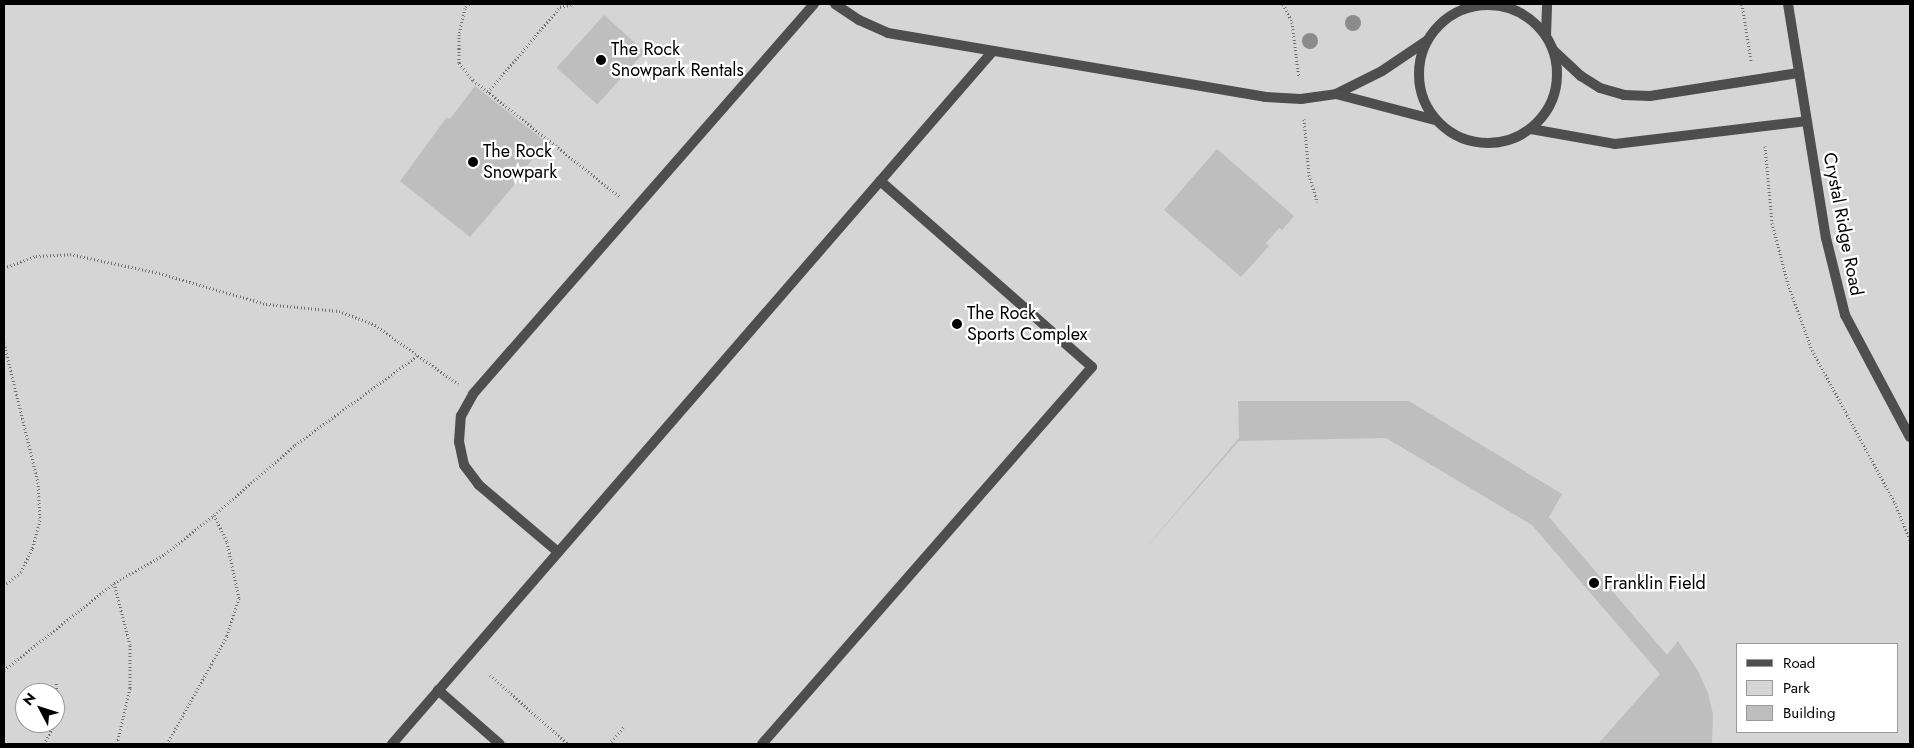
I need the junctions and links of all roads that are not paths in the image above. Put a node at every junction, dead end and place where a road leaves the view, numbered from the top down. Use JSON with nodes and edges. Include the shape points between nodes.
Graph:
{"nodes":[{"id":1,"x":814,"y":4,"type":"edge"},
{"id":2,"x":836,"y":4,"type":"edge"},
{"id":3,"x":1483,"y":4,"type":"edge"},
{"id":4,"x":1547,"y":4,"type":"edge"},
{"id":5,"x":1788,"y":4,"type":"edge"},
{"id":6,"x":1546,"y":36,"type":"junction"},
{"id":7,"x":1428,"y":40,"type":"junction"},
{"id":8,"x":1554,"y":51,"type":"junction"},
{"id":9,"x":992,"y":52,"type":"junction"},
{"id":10,"x":1799,"y":73,"type":"junction"},
{"id":11,"x":1336,"y":94,"type":"junction"},
{"id":12,"x":1435,"y":120,"type":"junction"},
{"id":13,"x":1807,"y":122,"type":"junction"},
{"id":14,"x":1531,"y":129,"type":"junction"},
{"id":15,"x":880,"y":181,"type":"junction"},
{"id":16,"x":1910,"y":437,"type":"edge"},
{"id":17,"x":558,"y":552,"type":"junction"},
{"id":18,"x":438,"y":690,"type":"junction"},
{"id":19,"x":392,"y":744,"type":"edge"},
{"id":20,"x":500,"y":744,"type":"edge"},
{"id":21,"x":762,"y":744,"type":"edge"}],
"edges":[{"from":1,"to":17,"type":"street","via":[[473,394],[461,416],[459,442],[464,465],[479,484]]},
{"from":2,"to":9,"type":"street","via":[[859,20],[888,33]]},
{"from":3,"to":6,"type":"street","via":[[1506,8],[1529,18]]},
{"from":3,"to":7,"type":"street","via":[[1442,22]]},
{"from":4,"to":6,"type":"street"},
{"from":5,"to":10,"type":"street","name":"Crystal Ridge Road"},
{"from":6,"to":8,"type":"street"},
{"from":7,"to":11,"type":"street","via":[[1382,71]]},
{"from":7,"to":12,"type":"street","via":[[1420,60],[1419,81],[1424,101]]},
{"from":8,"to":10,"type":"street","via":[[1581,76],[1600,88],[1624,95],[1650,96]]},
{"from":8,"to":14,"type":"street","via":[[1558,72],[1554,94],[1545,113]]},
{"from":9,"to":11,"type":"street","via":[[1264,97],[1302,99]]},
{"from":9,"to":15,"type":"street"},
{"from":10,"to":13,"type":"street","name":"Crystal Ridge Road"},
{"from":11,"to":12,"type":"street"},
{"from":12,"to":14,"type":"street","via":[[1451,133],[1471,142],[1492,144],[1512,139]]},
{"from":13,"to":14,"type":"street","via":[[1615,144]]},
{"from":13,"to":16,"type":"street","name":"Crystal Ridge Road","via":[[1826,238],[1845,315]]},
{"from":15,"to":17,"type":"street"},
{"from":15,"to":21,"type":"street","via":[[1092,367]]},
{"from":17,"to":18,"type":"street"},
{"from":18,"to":19,"type":"street"},
{"from":18,"to":20,"type":"street"}]}
